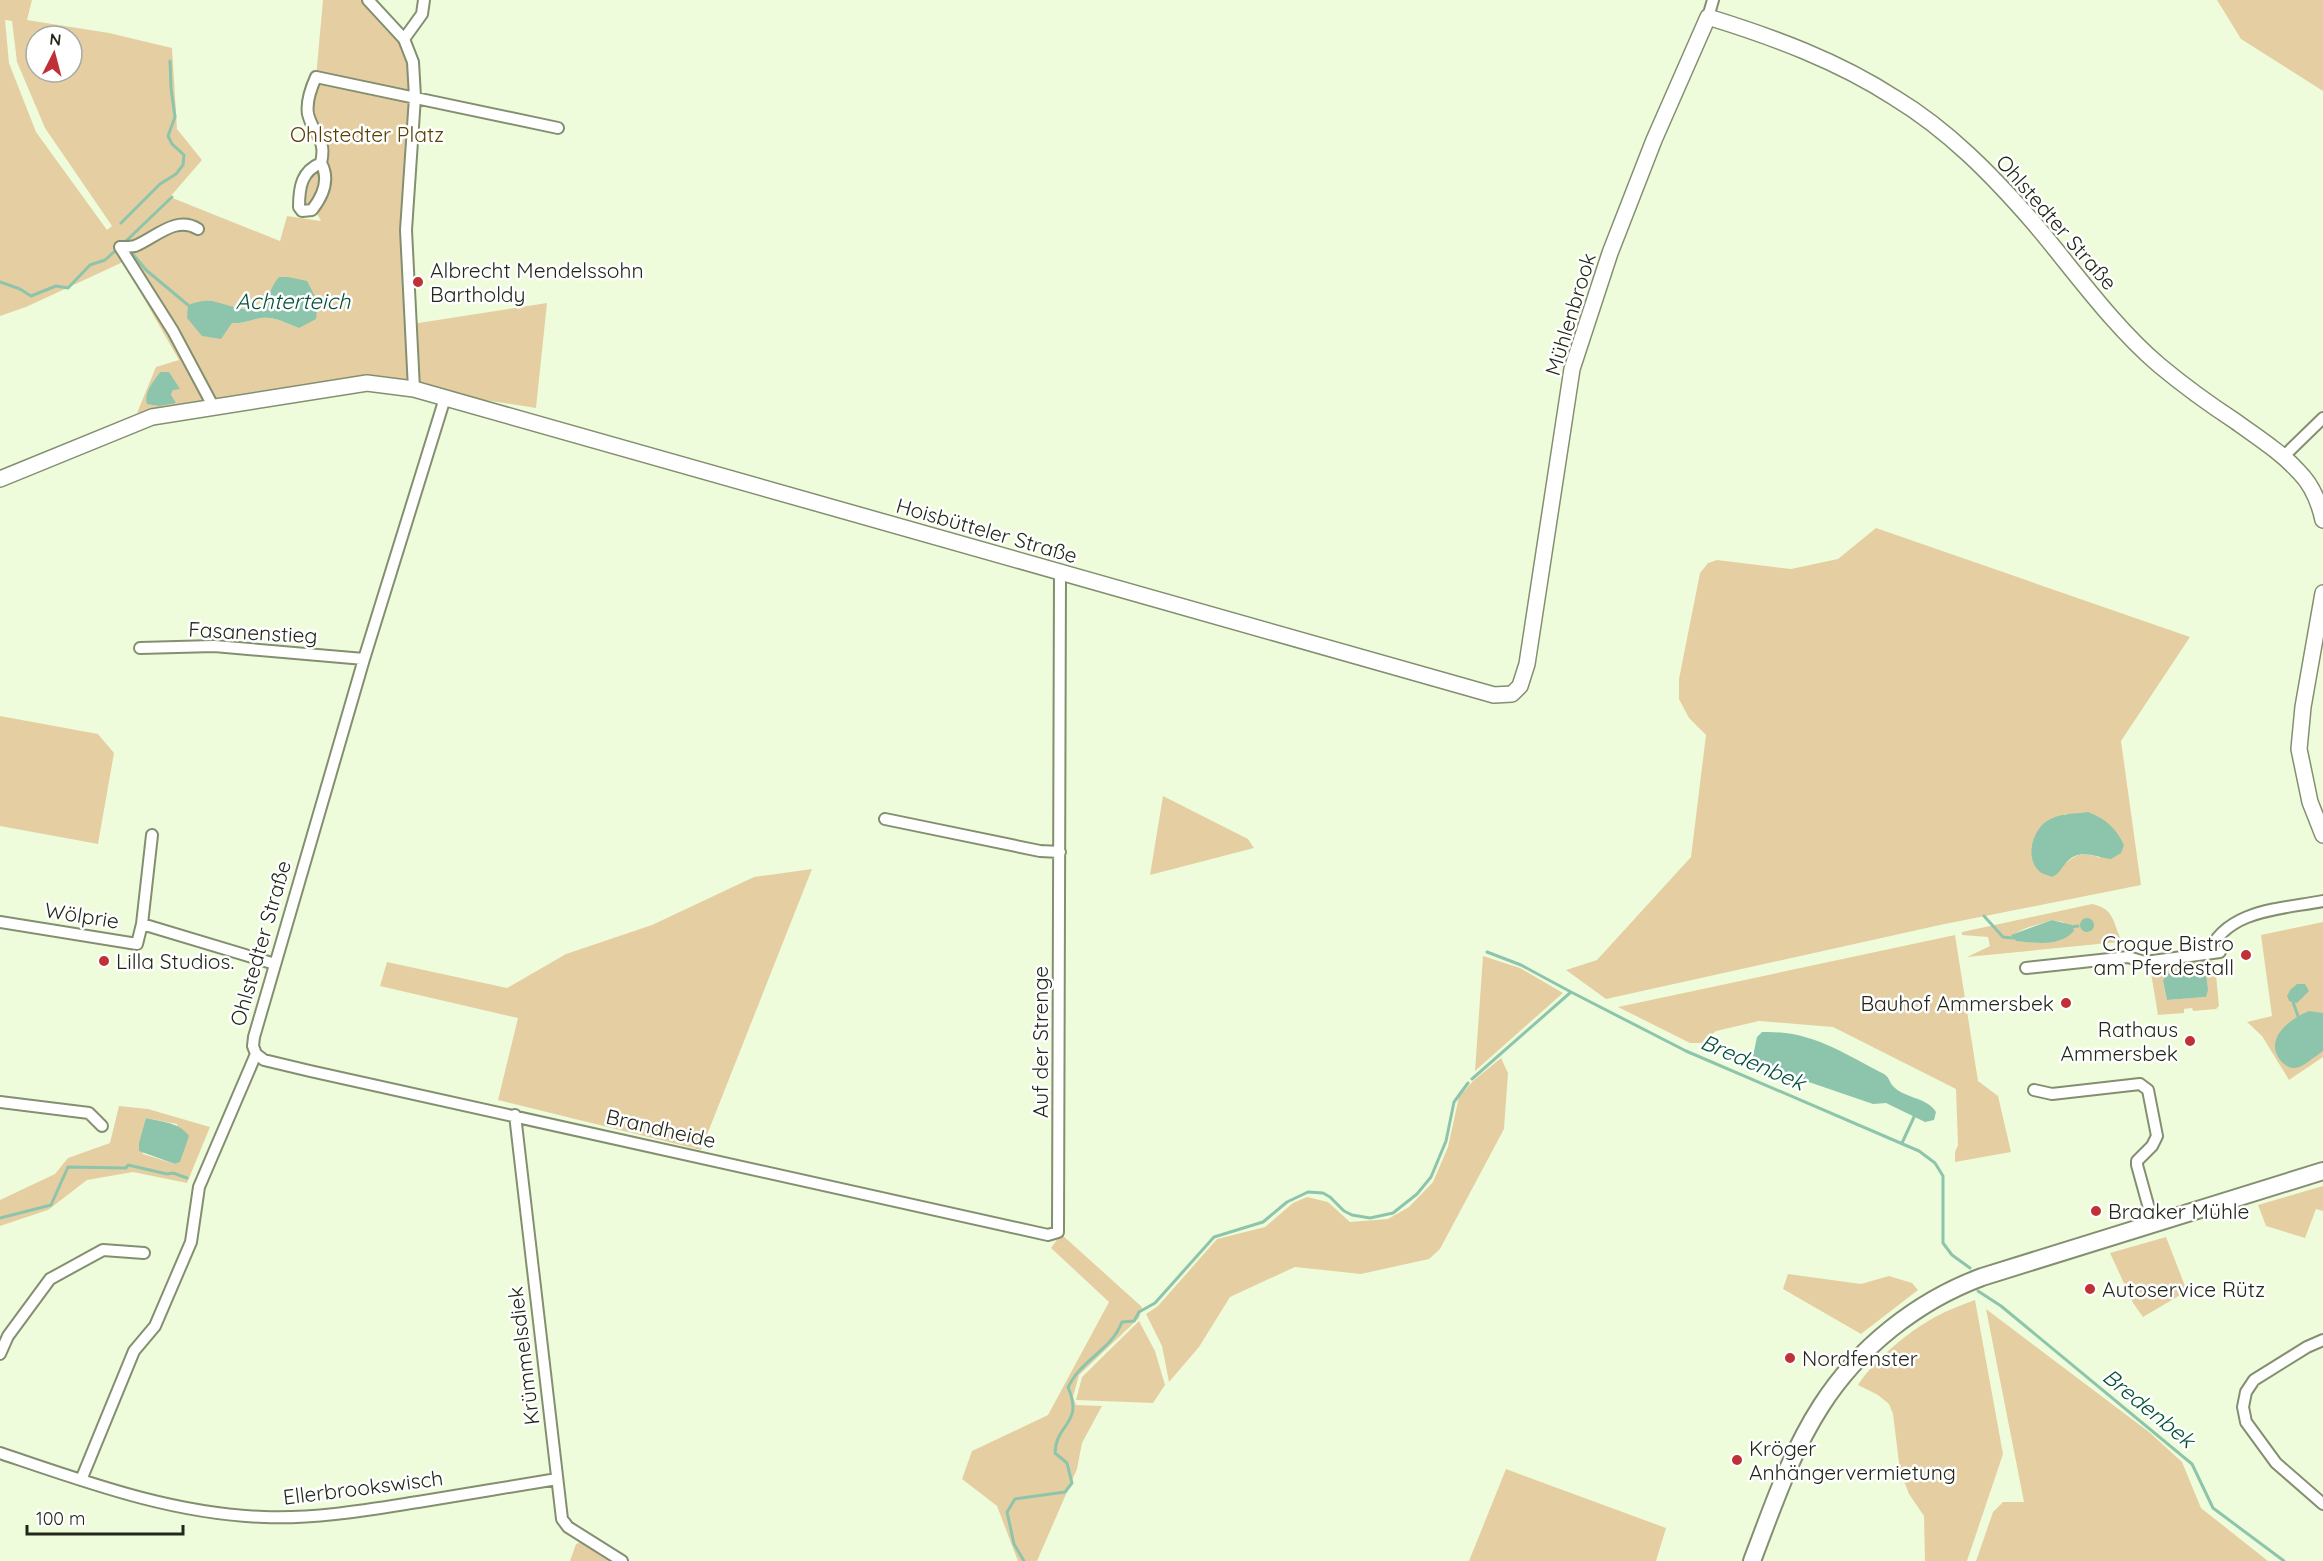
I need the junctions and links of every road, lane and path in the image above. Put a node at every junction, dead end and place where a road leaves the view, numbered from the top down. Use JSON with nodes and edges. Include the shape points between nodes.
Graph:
{"nodes":[{"id":1,"x":368,"y":0,"type":"edge"},
{"id":2,"x":424,"y":0,"type":"edge"},
{"id":3,"x":1713,"y":0,"type":"edge"},
{"id":4,"x":1708,"y":17,"type":"junction"},
{"id":5,"x":404,"y":39,"type":"junction"},
{"id":6,"x":415,"y":97,"type":"junction"},
{"id":7,"x":558,"y":128,"type":"dead end"},
{"id":8,"x":321,"y":163,"type":"dead end"},
{"id":9,"x":198,"y":229,"type":"dead end"},
{"id":10,"x":414,"y":389,"type":"junction"},
{"id":11,"x":445,"y":398,"type":"junction"},
{"id":12,"x":213,"y":406,"type":"junction"},
{"id":13,"x":2323,"y":418,"type":"edge"},
{"id":14,"x":2283,"y":457,"type":"junction"},
{"id":15,"x":0,"y":478,"type":"edge"},
{"id":16,"x":2323,"y":520,"type":"edge"},
{"id":17,"x":1060,"y":572,"type":"junction"},
{"id":18,"x":2323,"y":593,"type":"edge"},
{"id":19,"x":140,"y":648,"type":"dead end"},
{"id":20,"x":364,"y":659,"type":"junction"},
{"id":21,"x":1517,"y":691,"type":"joint"},
{"id":22,"x":885,"y":819,"type":"dead end"},
{"id":23,"x":152,"y":835,"type":"dead end"},
{"id":24,"x":2323,"y":835,"type":"edge"},
{"id":25,"x":1060,"y":852,"type":"junction"},
{"id":26,"x":2323,"y":901,"type":"edge"},
{"id":27,"x":0,"y":922,"type":"edge"},
{"id":28,"x":142,"y":924,"type":"junction"},
{"id":29,"x":2220,"y":952,"type":"dead end"},
{"id":30,"x":2208,"y":954,"type":"junction"},
{"id":31,"x":275,"y":964,"type":"junction"},
{"id":32,"x":2026,"y":968,"type":"dead end"},
{"id":33,"x":256,"y":1054,"type":"junction"},
{"id":34,"x":2034,"y":1090,"type":"dead end"},
{"id":35,"x":0,"y":1102,"type":"edge"},
{"id":36,"x":514,"y":1115,"type":"junction"},
{"id":37,"x":102,"y":1126,"type":"dead end"},
{"id":38,"x":2323,"y":1171,"type":"edge"},
{"id":39,"x":2153,"y":1223,"type":"junction"},
{"id":40,"x":1058,"y":1232,"type":"joint"},
{"id":41,"x":144,"y":1253,"type":"dead end"},
{"id":42,"x":2323,"y":1340,"type":"edge"},
{"id":43,"x":0,"y":1354,"type":"edge"},
{"id":44,"x":0,"y":1453,"type":"edge"},
{"id":45,"x":557,"y":1479,"type":"junction"},
{"id":46,"x":81,"y":1480,"type":"junction"},
{"id":47,"x":2323,"y":1504,"type":"edge"},
{"id":48,"x":622,"y":1561,"type":"edge"},
{"id":49,"x":1752,"y":1561,"type":"edge"}],
"edges":[{"from":1,"to":5,"type":"street"},
{"from":2,"to":5,"type":"street","via":[[422,14]]},
{"from":3,"to":4,"type":"street","name":"Mühlenbrook"},
{"from":4,"to":14,"type":"street","name":"Ohlstedter Straße","via":[[1794,46],[1844,69],[1934,125],[1996,181],[2157,363]]},
{"from":4,"to":21,"type":"street","name":"Mühlenbrook","via":[[1610,253],[1572,369],[1527,664]]},
{"from":5,"to":6,"type":"street","via":[[412,62]]},
{"from":6,"to":7,"type":"street"},
{"from":6,"to":8,"type":"street","via":[[316,77],[308,107],[324,145]]},
{"from":6,"to":10,"type":"street","via":[[406,230]]},
{"from":9,"to":12,"type":"street","via":[[180,224],[133,246],[120,247]]},
{"from":10,"to":11,"type":"street"},
{"from":10,"to":12,"type":"street","via":[[367,383]]},
{"from":11,"to":17,"type":"street","name":"Hoisbütteler Straße"},
{"from":11,"to":20,"type":"street","name":"Ohlstedter Straße"},
{"from":12,"to":15,"type":"street","via":[[152,417]]},
{"from":13,"to":14,"type":"street"},
{"from":14,"to":16,"type":"street","name":"Ohlstedter Straße","via":[[2309,485]]},
{"from":17,"to":21,"type":"street","name":"Hoisbütteler Straße","via":[[1494,695]]},
{"from":17,"to":25,"type":"street","name":"Auf der Strenge"},
{"from":18,"to":24,"type":"street","via":[[2299,749],[2310,802]]},
{"from":19,"to":20,"type":"street","name":"Fasanenstieg","via":[[214,646]]},
{"from":20,"to":31,"type":"street","name":"Ohlstedter Straße"},
{"from":22,"to":25,"type":"street"},
{"from":23,"to":28,"type":"street","name":"Wölprie"},
{"from":25,"to":40,"type":"street","name":"Auf der Strenge"},
{"from":26,"to":30,"type":"street","via":[[2246,916],[2213,942]]},
{"from":27,"to":28,"type":"street","name":"Wölprie","via":[[137,944]]},
{"from":28,"to":31,"type":"street","name":"Wölprie"},
{"from":29,"to":30,"type":"street"},
{"from":30,"to":32,"type":"street","via":[[2145,962],[2128,957]]},
{"from":31,"to":33,"type":"street","name":"Ohlstedter Straße","via":[[254,1037]]},
{"from":33,"to":36,"type":"street","name":"Brandheide","via":[[287,1066]]},
{"from":33,"to":46,"type":"street","name":"Ohlstedter Straße","via":[[199,1187],[191,1242],[155,1326],[134,1351]]},
{"from":34,"to":39,"type":"street","via":[[2052,1094],[2140,1084],[2148,1090],[2157,1136],[2137,1165]]},
{"from":35,"to":37,"type":"street","via":[[88,1113]]},
{"from":36,"to":40,"type":"street","name":"Brandheide","via":[[1048,1235]]},
{"from":36,"to":45,"type":"street","name":"Krümmelsdiek"},
{"from":38,"to":39,"type":"main road"},
{"from":39,"to":49,"type":"main road","via":[[1975,1280],[1940,1296],[1892,1328],[1858,1359],[1810,1425]]},
{"from":41,"to":43,"type":"street","via":[[103,1250],[50,1279],[8,1336]]},
{"from":42,"to":47,"type":"street","via":[[2254,1380],[2243,1407],[2246,1422],[2276,1463]]},
{"from":44,"to":46,"type":"street","name":"Ellerbrookswisch"},
{"from":45,"to":46,"type":"street","name":"Ellerbrookswisch","via":[[359,1512],[264,1517],[181,1507]]},
{"from":45,"to":48,"type":"street","name":"Krümmelsdiek","via":[[562,1519],[568,1527]]}]}
